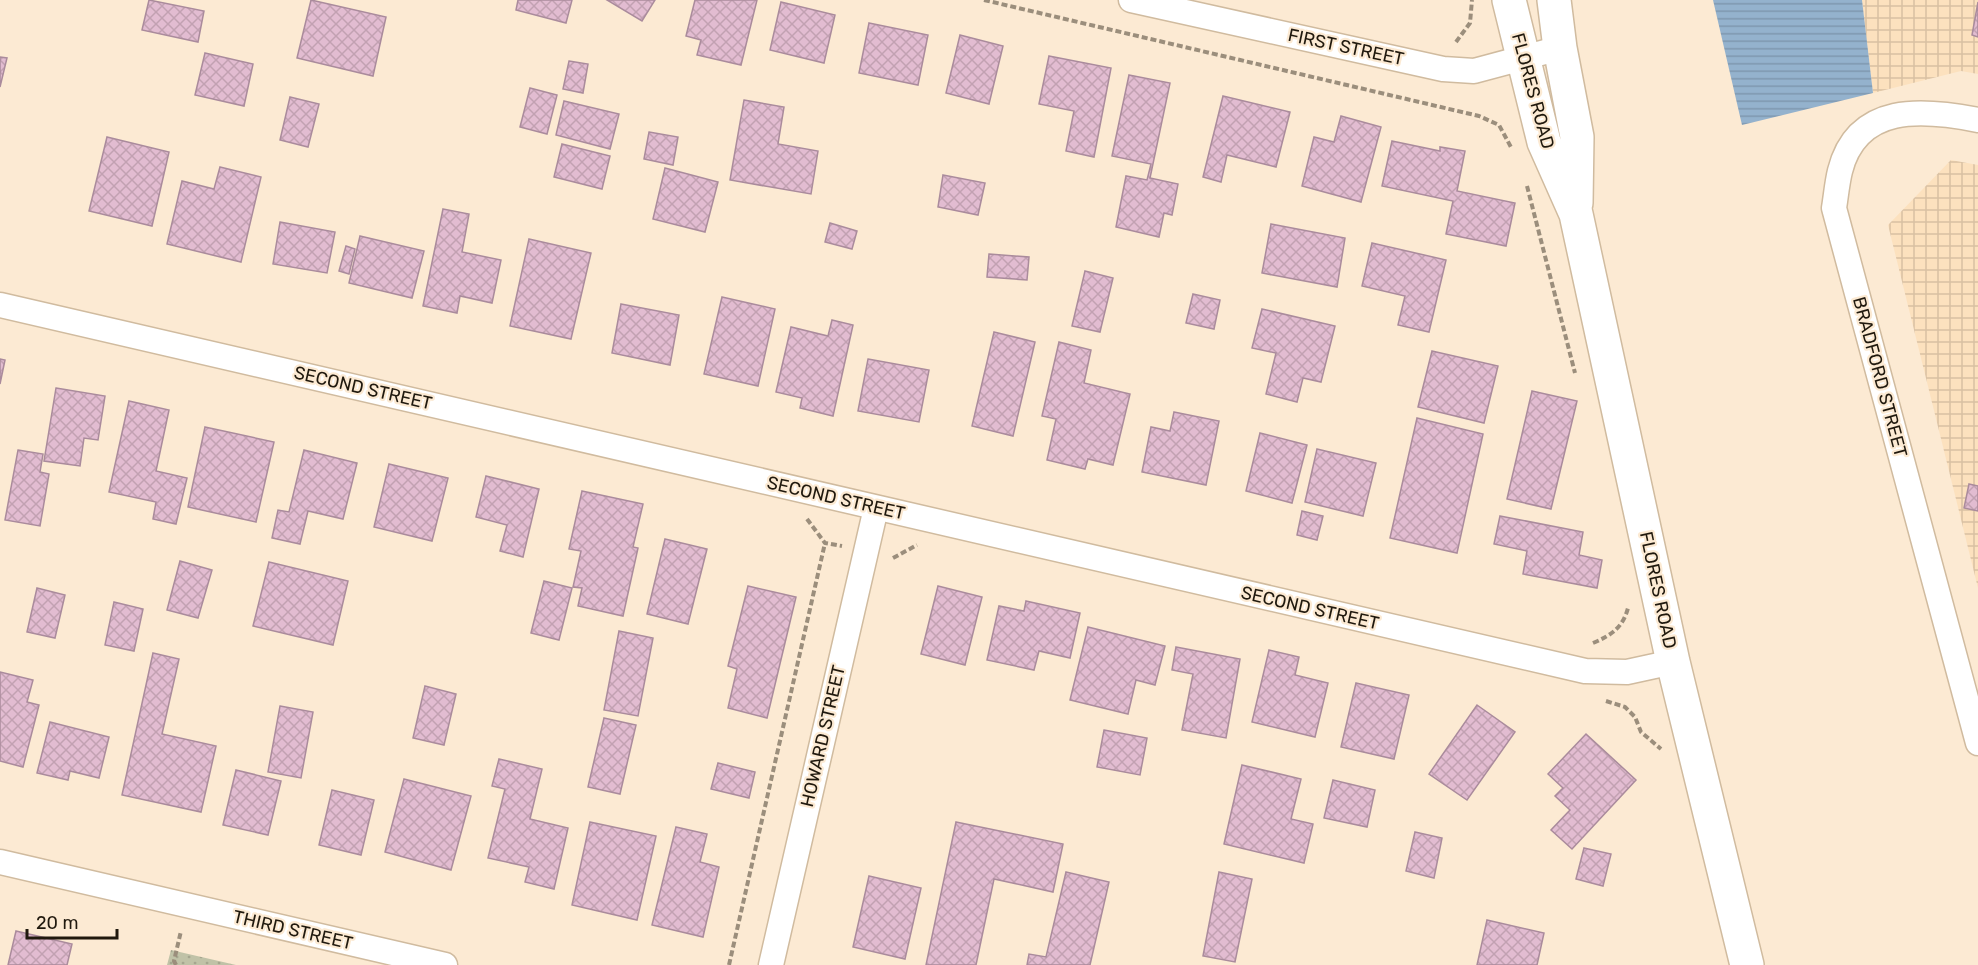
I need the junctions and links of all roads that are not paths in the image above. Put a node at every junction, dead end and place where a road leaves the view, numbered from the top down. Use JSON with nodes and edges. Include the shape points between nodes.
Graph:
{"nodes":[{"id":1,"x":1131,"y":0,"type":"edge"},
{"id":2,"x":1509,"y":0,"type":"edge"},
{"id":3,"x":1554,"y":0,"type":"edge"},
{"id":4,"x":1560,"y":48,"type":"junction"},
{"id":5,"x":1521,"y":58,"type":"junction"},
{"id":6,"x":1978,"y":120,"type":"edge"},
{"id":7,"x":1576,"y":214,"type":"junction"},
{"id":8,"x":0,"y":305,"type":"edge"},
{"id":9,"x":876,"y":508,"type":"junction"},
{"id":10,"x":1673,"y":662,"type":"junction"},
{"id":11,"x":1978,"y":743,"type":"edge"},
{"id":12,"x":0,"y":862,"type":"edge"},
{"id":13,"x":445,"y":965,"type":"edge"},
{"id":14,"x":771,"y":965,"type":"edge"},
{"id":15,"x":1747,"y":965,"type":"edge"}],
"edges":[{"from":1,"to":5,"type":"street","name":"FIRST STREET","via":[[1443,69],[1474,70]]},
{"from":2,"to":5,"type":"main road","name":"FLORES ROAD"},
{"from":3,"to":4,"type":"main road","name":"FLORES ROAD"},
{"from":4,"to":5,"type":"street","name":"FIRST STREET"},
{"from":4,"to":7,"type":"main road","name":"FLORES ROAD","via":[[1577,137]]},
{"from":5,"to":7,"type":"main road","name":"FLORES ROAD","via":[[1544,142]]},
{"from":6,"to":11,"type":"street","name":"BRADFORD STREET","via":[[1912,112],[1876,120],[1855,139],[1840,170],[1834,208]]},
{"from":7,"to":10,"type":"main road","name":"FLORES ROAD"},
{"from":8,"to":9,"type":"street","name":"SECOND STREET"},
{"from":9,"to":10,"type":"street","name":"SECOND STREET","via":[[1585,671],[1627,672]]},
{"from":9,"to":14,"type":"street","name":"HOWARD STREET"},
{"from":10,"to":15,"type":"main road","name":"FLORES ROAD"},
{"from":12,"to":13,"type":"street","name":"THIRD STREET"}]}
